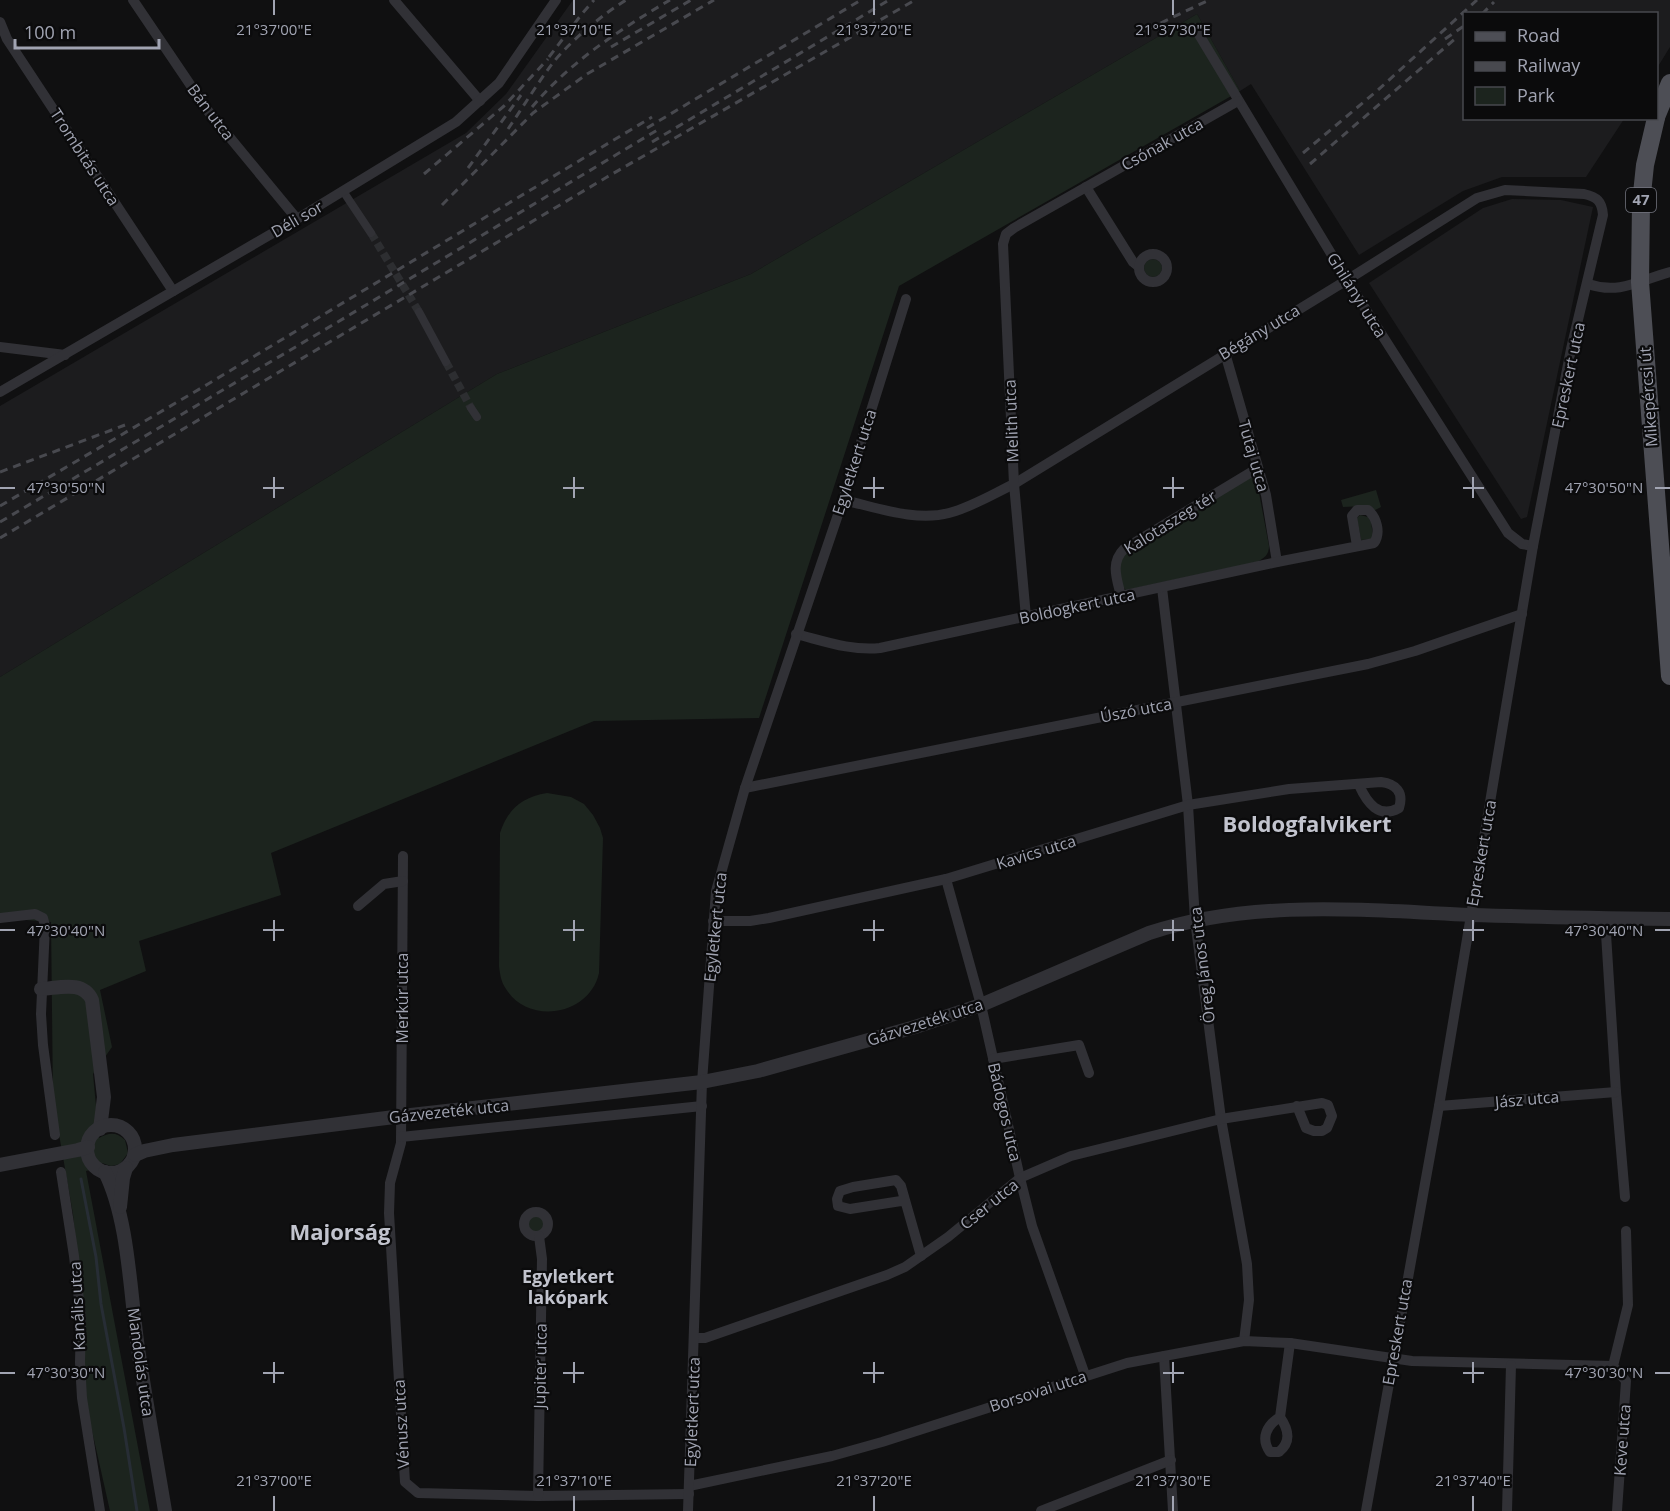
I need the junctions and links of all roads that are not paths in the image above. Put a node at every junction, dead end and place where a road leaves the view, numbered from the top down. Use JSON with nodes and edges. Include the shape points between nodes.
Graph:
{"nodes":[{"id":1,"x":133,"y":0,"type":"edge"},
{"id":2,"x":394,"y":0,"type":"edge"},
{"id":3,"x":556,"y":0,"type":"edge"},
{"id":4,"x":0,"y":22,"type":"edge"},
{"id":5,"x":1195,"y":28,"type":"dead end"},
{"id":6,"x":1670,"y":83,"type":"edge"},
{"id":7,"x":480,"y":101,"type":"junction"},
{"id":8,"x":1238,"y":101,"type":"junction"},
{"id":9,"x":1658,"y":113,"type":"edge"},
{"id":10,"x":1656,"y":120,"type":"edge"},
{"id":11,"x":1086,"y":187,"type":"junction"},
{"id":12,"x":343,"y":191,"type":"junction"},
{"id":13,"x":297,"y":219,"type":"junction"},
{"id":14,"x":1014,"y":228,"type":"joint"},
{"id":15,"x":370,"y":233,"type":"tunnel mouth"},
{"id":16,"x":1139,"y":267,"type":"dead end"},
{"id":17,"x":1670,"y":272,"type":"edge"},
{"id":18,"x":1347,"y":280,"type":"junction"},
{"id":19,"x":1640,"y":282,"type":"junction"},
{"id":20,"x":1588,"y":284,"type":"junction"},
{"id":21,"x":172,"y":291,"type":"junction"},
{"id":22,"x":906,"y":299,"type":"dead end"},
{"id":23,"x":418,"y":312,"type":"tunnel mouth"},
{"id":24,"x":0,"y":347,"type":"edge"},
{"id":25,"x":1225,"y":353,"type":"junction"},
{"id":26,"x":65,"y":355,"type":"junction"},
{"id":27,"x":446,"y":362,"type":"tunnel mouth"},
{"id":28,"x":0,"y":392,"type":"edge"},
{"id":29,"x":471,"y":408,"type":"tunnel mouth"},
{"id":30,"x":477,"y":417,"type":"dead end"},
{"id":31,"x":1258,"y":468,"type":"junction"},
{"id":32,"x":1014,"y":483,"type":"junction"},
{"id":33,"x":843,"y":500,"type":"junction"},
{"id":34,"x":1357,"y":546,"type":"dead end"},
{"id":35,"x":1533,"y":546,"type":"junction"},
{"id":36,"x":1277,"y":562,"type":"junction"},
{"id":37,"x":1162,"y":588,"type":"junction"},
{"id":38,"x":1121,"y":596,"type":"junction"},
{"id":39,"x":1522,"y":614,"type":"junction"},
{"id":40,"x":1026,"y":618,"type":"junction"},
{"id":41,"x":796,"y":634,"type":"junction"},
{"id":42,"x":1670,"y":676,"type":"edge"},
{"id":43,"x":1176,"y":702,"type":"junction"},
{"id":44,"x":1359,"y":785,"type":"dead end"},
{"id":45,"x":745,"y":788,"type":"junction"},
{"id":46,"x":1188,"y":805,"type":"junction"},
{"id":47,"x":403,"y":855,"type":"dead end"},
{"id":48,"x":946,"y":879,"type":"junction"},
{"id":49,"x":403,"y":881,"type":"junction"},
{"id":50,"x":358,"y":906,"type":"dead end"},
{"id":51,"x":1470,"y":915,"type":"junction"},
{"id":52,"x":0,"y":918,"type":"edge"},
{"id":53,"x":1605,"y":918,"type":"junction"},
{"id":54,"x":1670,"y":919,"type":"edge"},
{"id":55,"x":1195,"y":920,"type":"junction"},
{"id":56,"x":713,"y":921,"type":"junction"},
{"id":57,"x":41,"y":989,"type":"junction"},
{"id":58,"x":981,"y":1005,"type":"junction"},
{"id":59,"x":993,"y":1059,"type":"junction"},
{"id":60,"x":1089,"y":1073,"type":"dead end"},
{"id":61,"x":702,"y":1082,"type":"junction"},
{"id":62,"x":1616,"y":1092,"type":"junction"},
{"id":63,"x":104,"y":1096,"type":"junction"},
{"id":64,"x":702,"y":1106,"type":"junction"},
{"id":65,"x":1297,"y":1106,"type":"dead end"},
{"id":66,"x":1439,"y":1106,"type":"junction"},
{"id":67,"x":402,"y":1116,"type":"junction"},
{"id":68,"x":1221,"y":1119,"type":"junction"},
{"id":69,"x":119,"y":1127,"type":"junction"},
{"id":70,"x":100,"y":1129,"type":"junction"},
{"id":71,"x":56,"y":1135,"type":"dead end"},
{"id":72,"x":401,"y":1137,"type":"junction"},
{"id":73,"x":133,"y":1139,"type":"junction"},
{"id":74,"x":173,"y":1145,"type":"junction"},
{"id":75,"x":88,"y":1147,"type":"junction"},
{"id":76,"x":48,"y":1155,"type":"junction"},
{"id":77,"x":135,"y":1155,"type":"junction"},
{"id":78,"x":93,"y":1164,"type":"junction"},
{"id":79,"x":0,"y":1165,"type":"edge"},
{"id":80,"x":126,"y":1168,"type":"junction"},
{"id":81,"x":61,"y":1172,"type":"dead end"},
{"id":82,"x":105,"y":1172,"type":"junction"},
{"id":83,"x":1020,"y":1178,"type":"junction"},
{"id":84,"x":1625,"y":1197,"type":"dead end"},
{"id":85,"x":901,"y":1201,"type":"dead end"},
{"id":86,"x":119,"y":1213,"type":"junction"},
{"id":87,"x":1626,"y":1231,"type":"dead end"},
{"id":88,"x":539,"y":1236,"type":"dead end"},
{"id":89,"x":921,"y":1257,"type":"junction"},
{"id":90,"x":694,"y":1338,"type":"junction"},
{"id":91,"x":1244,"y":1341,"type":"junction"},
{"id":92,"x":1290,"y":1343,"type":"junction"},
{"id":93,"x":1164,"y":1356,"type":"junction"},
{"id":94,"x":1392,"y":1358,"type":"junction"},
{"id":95,"x":1511,"y":1365,"type":"junction"},
{"id":96,"x":1614,"y":1366,"type":"junction"},
{"id":97,"x":1085,"y":1375,"type":"junction"},
{"id":98,"x":1280,"y":1417,"type":"dead end"},
{"id":99,"x":1171,"y":1460,"type":"junction"},
{"id":100,"x":689,"y":1490,"type":"junction"},
{"id":101,"x":538,"y":1496,"type":"junction"},
{"id":102,"x":100,"y":1511,"type":"edge"},
{"id":103,"x":165,"y":1511,"type":"edge"},
{"id":104,"x":688,"y":1511,"type":"edge"},
{"id":105,"x":1041,"y":1511,"type":"edge"},
{"id":106,"x":1173,"y":1511,"type":"edge"},
{"id":107,"x":1366,"y":1511,"type":"edge"},
{"id":108,"x":1508,"y":1511,"type":"edge"},
{"id":109,"x":1617,"y":1511,"type":"edge"}],
"edges":[{"from":1,"to":13,"type":"street","name":"Bán utca","via":[[208,111]]},
{"from":2,"to":7,"type":"street"},
{"from":3,"to":7,"type":"street","name":"Déli sor","via":[[499,82]]},
{"from":4,"to":21,"type":"street","name":"Trombitás utca","via":[[7,39]]},
{"from":5,"to":8,"type":"street","name":"Ghilányi utca"},
{"from":6,"to":9,"type":"main road","name":"Mikepércsi út","number":"47"},
{"from":7,"to":12,"type":"street","name":"Déli sor","via":[[456,122]]},
{"from":8,"to":11,"type":"street","name":"Csónak utca"},
{"from":8,"to":18,"type":"street","name":"Ghilányi utca"},
{"from":10,"to":19,"type":"main road","name":"Mikepércsi út","number":"47","via":[[1641,203]]},
{"from":11,"to":14,"type":"street","name":"Csónak utca"},
{"from":11,"to":16,"type":"street"},
{"from":12,"to":13,"type":"street","name":"Déli sor"},
{"from":12,"to":15,"type":"street"},
{"from":13,"to":21,"type":"street","name":"Déli sor"},
{"from":14,"to":32,"type":"street","name":"Melith utca","via":[[1006,234],[1004,244]]},
{"from":17,"to":19,"type":"street"},
{"from":18,"to":20,"type":"street","name":"Bégány utca","via":[[1477,198],[1505,190],[1584,194],[1600,201],[1603,215]]},
{"from":18,"to":25,"type":"street","name":"Bégány utca"},
{"from":18,"to":35,"type":"street","name":"Ghilányi utca","via":[[1508,533],[1522,544]]},
{"from":19,"to":20,"type":"street","via":[[1622,288]]},
{"from":19,"to":42,"type":"main road","name":"Mikepércsi út","number":"47"},
{"from":20,"to":35,"type":"street","name":"Epreskert utca","via":[[1571,349]]},
{"from":21,"to":26,"type":"street","name":"Déli sor"},
{"from":22,"to":33,"type":"street","name":"Egyletkert utca"},
{"from":23,"to":27,"type":"street"},
{"from":24,"to":26,"type":"street"},
{"from":25,"to":31,"type":"street","name":"Tutaj utca"},
{"from":25,"to":32,"type":"street","name":"Bégány utca"},
{"from":26,"to":28,"type":"street","name":"Déli sor"},
{"from":29,"to":30,"type":"street"},
{"from":31,"to":36,"type":"street","name":"Tutaj utca"},
{"from":31,"to":38,"type":"street","name":"Kalotaszeg tér","via":[[1124,549],[1115,568]]},
{"from":32,"to":33,"type":"street","name":"Bégány utca","via":[[963,508],[928,516]]},
{"from":32,"to":40,"type":"street","name":"Melith utca"},
{"from":33,"to":41,"type":"street","name":"Egyletkert utca"},
{"from":34,"to":36,"type":"street","name":"Boldogkert utca"},
{"from":35,"to":39,"type":"street","name":"Epreskert utca"},
{"from":36,"to":37,"type":"street","name":"Boldogkert utca"},
{"from":37,"to":38,"type":"street","name":"Boldogkert utca"},
{"from":37,"to":43,"type":"street","name":"Öreg János utca"},
{"from":38,"to":40,"type":"street","name":"Boldogkert utca"},
{"from":39,"to":43,"type":"street","name":"Úszó utca","via":[[1368,664]]},
{"from":39,"to":51,"type":"street","name":"Epreskert utca"},
{"from":40,"to":41,"type":"street","name":"Boldogkert utca","via":[[863,650]]},
{"from":41,"to":45,"type":"street","name":"Egyletkert utca"},
{"from":43,"to":45,"type":"street","name":"Úszó utca"},
{"from":43,"to":46,"type":"street","name":"Öreg János utca"},
{"from":44,"to":46,"type":"street","name":"Kavics utca","via":[[1289,789]]},
{"from":45,"to":56,"type":"street","name":"Egyletkert utca","via":[[719,875]]},
{"from":46,"to":48,"type":"street","name":"Kavics utca"},
{"from":46,"to":55,"type":"street","name":"Öreg János utca"},
{"from":47,"to":49,"type":"street","name":"Merkúr utca"},
{"from":48,"to":56,"type":"street","name":"Kavics utca","via":[[769,918]]},
{"from":48,"to":58,"type":"street","name":"Bádogos utca"},
{"from":49,"to":50,"type":"street","via":[[384,884]]},
{"from":49,"to":67,"type":"street","name":"Merkúr utca"},
{"from":51,"to":53,"type":"street","name":"Gázvezeték utca"},
{"from":51,"to":55,"type":"street","name":"Gázvezeték utca","via":[[1396,910],[1281,910]]},
{"from":51,"to":66,"type":"street","name":"Epreskert utca"},
{"from":52,"to":57,"type":"street","via":[[35,914],[43,918]]},
{"from":53,"to":54,"type":"street","name":"Gázvezeték utca"},
{"from":53,"to":62,"type":"street"},
{"from":55,"to":58,"type":"street","name":"Gázvezeték utca","via":[[1149,933]]},
{"from":55,"to":68,"type":"street","name":"Öreg János utca"},
{"from":56,"to":61,"type":"street","name":"Egyletkert utca"},
{"from":57,"to":63,"type":"street","via":[[78,987],[90,994]]},
{"from":57,"to":71,"type":"street","via":[[43,1045]]},
{"from":58,"to":59,"type":"street","name":"Bádogos utca"},
{"from":58,"to":61,"type":"street","name":"Gázvezeték utca","via":[[758,1071]]},
{"from":59,"to":60,"type":"street","via":[[1079,1045]]},
{"from":59,"to":83,"type":"street","name":"Bádogos utca"},
{"from":61,"to":64,"type":"street","name":"Egyletkert utca"},
{"from":61,"to":67,"type":"street","name":"Gázvezeték utca"},
{"from":62,"to":66,"type":"street","name":"Jász utca"},
{"from":62,"to":84,"type":"street"},
{"from":63,"to":69,"type":"street"},
{"from":63,"to":70,"type":"street"},
{"from":64,"to":72,"type":"street"},
{"from":64,"to":90,"type":"street","name":"Egyletkert utca"},
{"from":65,"to":68,"type":"street","name":"Cser utca"},
{"from":66,"to":94,"type":"street","name":"Epreskert utca"},
{"from":67,"to":72,"type":"street","name":"Vénusz utca"},
{"from":67,"to":74,"type":"street","name":"Gázvezeték utca"},
{"from":68,"to":83,"type":"street","name":"Cser utca","via":[[1071,1156]]},
{"from":68,"to":91,"type":"street","name":"Öreg János utca","via":[[1248,1274]]},
{"from":69,"to":70,"type":"street"},
{"from":69,"to":73,"type":"street"},
{"from":70,"to":75,"type":"street"},
{"from":72,"to":101,"type":"street","name":"Vénusz utca","via":[[390,1183],[389,1213],[405,1482],[418,1493]]},
{"from":73,"to":74,"type":"street","name":"Gázvezeték utca"},
{"from":73,"to":77,"type":"street"},
{"from":74,"to":77,"type":"street","name":"Gázvezeték utca"},
{"from":75,"to":76,"type":"street"},
{"from":75,"to":78,"type":"street"},
{"from":76,"to":78,"type":"street","via":[[79,1158]]},
{"from":76,"to":79,"type":"street"},
{"from":77,"to":80,"type":"street"},
{"from":78,"to":82,"type":"street"},
{"from":80,"to":82,"type":"street","via":[[116,1173]]},
{"from":80,"to":86,"type":"street","name":"Mandolás utca"},
{"from":81,"to":102,"type":"street","name":"Kanális utca","via":[[81,1318],[82,1398]]},
{"from":82,"to":86,"type":"street","name":"Mandolás utca"},
{"from":83,"to":89,"type":"street","name":"Cser utca"},
{"from":83,"to":97,"type":"street","name":"Bádogos utca","via":[[1032,1226]]},
{"from":85,"to":89,"type":"street","via":[[850,1209],[838,1206],[837,1199],[840,1191],[896,1180],[902,1186]]},
{"from":86,"to":103,"type":"street","name":"Mandolás utca"},
{"from":87,"to":96,"type":"street","via":[[1628,1305]]},
{"from":88,"to":101,"type":"street","name":"Jupiter utca","via":[[542,1259]]},
{"from":89,"to":90,"type":"street","name":"Cser utca","via":[[887,1275],[705,1338]]},
{"from":90,"to":100,"type":"street","name":"Egyletkert utca"},
{"from":91,"to":92,"type":"street","name":"Borsovai utca"},
{"from":91,"to":93,"type":"street","name":"Borsovai utca"},
{"from":92,"to":94,"type":"street","name":"Borsovai utca"},
{"from":92,"to":98,"type":"street"},
{"from":93,"to":97,"type":"street","name":"Borsovai utca"},
{"from":93,"to":99,"type":"street"},
{"from":94,"to":95,"type":"street","name":"Borsovai utca"},
{"from":94,"to":107,"type":"street","name":"Epreskert utca"},
{"from":95,"to":96,"type":"street","name":"Borsovai utca"},
{"from":95,"to":108,"type":"street"},
{"from":96,"to":109,"type":"street","name":"Keve utca","via":[[1626,1381]]},
{"from":97,"to":100,"type":"street","name":"Borsovai utca","via":[[842,1453]]},
{"from":99,"to":105,"type":"street"},
{"from":99,"to":106,"type":"street"},
{"from":100,"to":101,"type":"street","name":"Vénusz utca"},
{"from":100,"to":104,"type":"street","name":"Egyletkert utca"}]}
